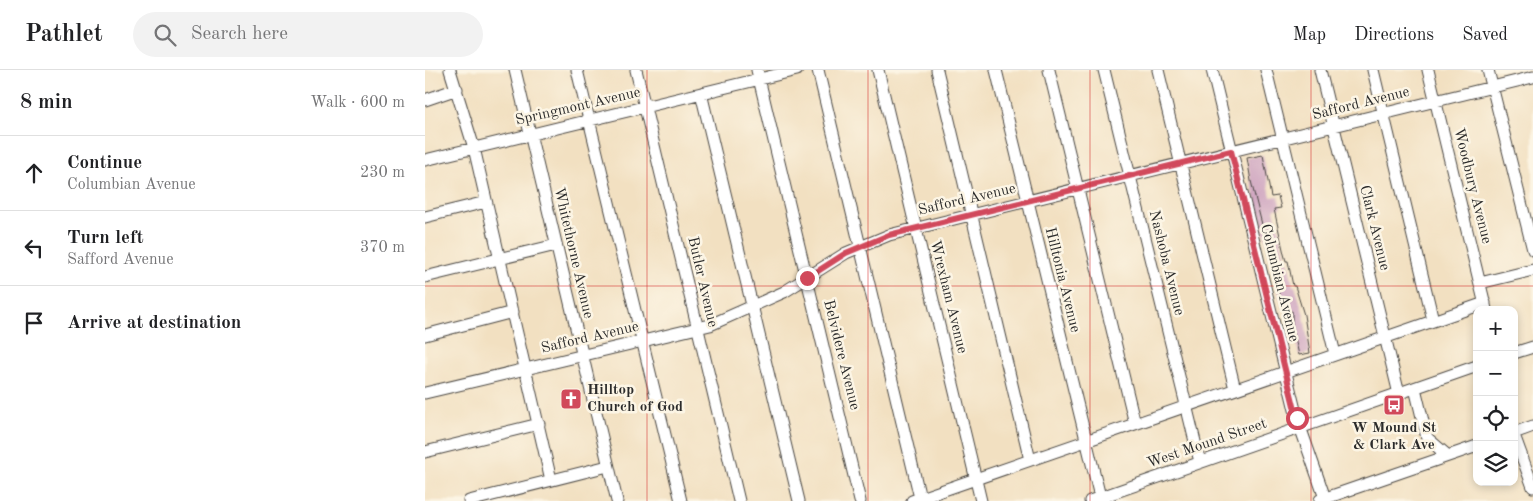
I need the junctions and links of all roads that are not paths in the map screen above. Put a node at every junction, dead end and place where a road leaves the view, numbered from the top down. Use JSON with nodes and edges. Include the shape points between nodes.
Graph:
{"nodes":[{"id":1,"x":450,"y":70,"type":"edge"},
{"id":2,"x":515,"y":70,"type":"edge"},
{"id":3,"x":577,"y":70,"type":"edge"},
{"id":4,"x":636,"y":70,"type":"edge"},
{"id":5,"x":797,"y":70,"type":"edge"},
{"id":6,"x":818,"y":70,"type":"edge"},
{"id":7,"x":878,"y":70,"type":"edge"},
{"id":8,"x":937,"y":70,"type":"edge"},
{"id":9,"x":996,"y":70,"type":"edge"},
{"id":10,"x":1049,"y":70,"type":"edge"},
{"id":11,"x":1104,"y":70,"type":"edge"},
{"id":12,"x":1158,"y":70,"type":"edge"},
{"id":13,"x":1212,"y":70,"type":"edge"},
{"id":14,"x":1266,"y":70,"type":"edge"},
{"id":15,"x":1320,"y":70,"type":"edge"},
{"id":16,"x":1373,"y":70,"type":"edge"},
{"id":17,"x":1428,"y":70,"type":"edge"},
{"id":18,"x":1488,"y":70,"type":"edge"},
{"id":19,"x":758,"y":74,"type":"edge"},
{"id":20,"x":1533,"y":77,"type":"edge"},
{"id":21,"x":1493,"y":87,"type":"junction"},
{"id":22,"x":457,"y":89,"type":"junction"},
{"id":23,"x":701,"y":93,"type":"junction"},
{"id":24,"x":425,"y":100,"type":"edge"},
{"id":25,"x":1436,"y":101,"type":"junction"},
{"id":26,"x":645,"y":107,"type":"junction"},
{"id":27,"x":1384,"y":114,"type":"junction"},
{"id":28,"x":588,"y":120,"type":"junction"},
{"id":29,"x":1334,"y":126,"type":"junction"},
{"id":30,"x":530,"y":134,"type":"junction"},
{"id":31,"x":1282,"y":139,"type":"junction"},
{"id":32,"x":474,"y":148,"type":"junction"},
{"id":33,"x":1231,"y":151,"type":"junction"},
{"id":34,"x":425,"y":160,"type":"edge"},
{"id":35,"x":1181,"y":163,"type":"junction"},
{"id":36,"x":1129,"y":176,"type":"junction"},
{"id":37,"x":1079,"y":188,"type":"junction"},
{"id":38,"x":1028,"y":201,"type":"junction"},
{"id":39,"x":487,"y":202,"type":"junction"},
{"id":40,"x":972,"y":214,"type":"junction"},
{"id":41,"x":425,"y":217,"type":"edge"},
{"id":42,"x":915,"y":228,"type":"junction"},
{"id":43,"x":556,"y":245,"type":"junction"},
{"id":44,"x":861,"y":245,"type":"junction"},
{"id":45,"x":1533,"y":250,"type":"edge"},
{"id":46,"x":499,"y":259,"type":"junction"},
{"id":47,"x":1533,"y":270,"type":"edge"},
{"id":48,"x":425,"y":277,"type":"edge"},
{"id":49,"x":807,"y":278,"type":"junction"},
{"id":50,"x":1480,"y":283,"type":"junction"},
{"id":51,"x":1485,"y":306,"type":"edge"},
{"id":52,"x":752,"y":308,"type":"junction"},
{"id":53,"x":1473,"y":309,"type":"edge"},
{"id":54,"x":513,"y":312,"type":"junction"},
{"id":55,"x":1433,"y":320,"type":"junction"},
{"id":56,"x":697,"y":328,"type":"junction"},
{"id":57,"x":425,"y":335,"type":"edge"},
{"id":58,"x":1385,"y":336,"type":"junction"},
{"id":59,"x":642,"y":342,"type":"junction"},
{"id":60,"x":1533,"y":347,"type":"edge"},
{"id":61,"x":1518,"y":352,"type":"edge"},
{"id":62,"x":1335,"y":354,"type":"junction"},
{"id":63,"x":582,"y":356,"type":"junction"},
{"id":64,"x":1473,"y":367,"type":"edge"},
{"id":65,"x":527,"y":369,"type":"junction"},
{"id":66,"x":1285,"y":372,"type":"junction"},
{"id":67,"x":1415,"y":388,"type":"junction"},
{"id":68,"x":1235,"y":389,"type":"junction"},
{"id":69,"x":425,"y":393,"type":"edge"},
{"id":70,"x":1399,"y":394,"type":"junction"},
{"id":71,"x":1186,"y":406,"type":"junction"},
{"id":72,"x":539,"y":424,"type":"junction"},
{"id":73,"x":1135,"y":424,"type":"junction"},
{"id":74,"x":1533,"y":426,"type":"edge"},
{"id":75,"x":1299,"y":428,"type":"junction"},
{"id":76,"x":1518,"y":432,"type":"edge"},
{"id":77,"x":1086,"y":441,"type":"junction"},
{"id":78,"x":1516,"y":441,"type":"edge"},
{"id":79,"x":1473,"y":447,"type":"edge"},
{"id":80,"x":425,"y":452,"type":"edge"},
{"id":81,"x":1448,"y":456,"type":"junction"},
{"id":82,"x":1030,"y":460,"type":"junction"},
{"id":83,"x":1200,"y":462,"type":"junction"},
{"id":84,"x":608,"y":466,"type":"junction"},
{"id":85,"x":976,"y":479,"type":"junction"},
{"id":86,"x":551,"y":480,"type":"junction"},
{"id":87,"x":1533,"y":488,"type":"edge"},
{"id":88,"x":916,"y":500,"type":"edge"},
{"id":89,"x":1097,"y":500,"type":"edge"},
{"id":90,"x":1323,"y":500,"type":"edge"},
{"id":91,"x":469,"y":501,"type":"edge"},
{"id":92,"x":617,"y":501,"type":"edge"},
{"id":93,"x":681,"y":501,"type":"edge"},
{"id":94,"x":739,"y":501,"type":"edge"},
{"id":95,"x":799,"y":501,"type":"edge"},
{"id":96,"x":860,"y":501,"type":"edge"},
{"id":97,"x":981,"y":501,"type":"edge"}],
"edges":[{"from":1,"to":22,"type":"street"},
{"from":2,"to":30,"type":"street","name":"Whitethorne Avenue"},
{"from":3,"to":28,"type":"street"},
{"from":4,"to":26,"type":"street","name":"Butler Avenue"},
{"from":5,"to":19,"type":"street","name":"Springmont Avenue"},
{"from":6,"to":44,"type":"street"},
{"from":7,"to":42,"type":"street","name":"Wrexham Avenue"},
{"from":8,"to":40,"type":"street"},
{"from":9,"to":38,"type":"street","name":"Hilltonia Avenue"},
{"from":10,"to":37,"type":"street"},
{"from":11,"to":36,"type":"street","name":"Nashoba Avenue"},
{"from":12,"to":35,"type":"street"},
{"from":13,"to":33,"type":"street","name":"Columbian Avenue"},
{"from":14,"to":31,"type":"street"},
{"from":15,"to":29,"type":"street","name":"Clark Avenue"},
{"from":16,"to":27,"type":"street"},
{"from":17,"to":25,"type":"street","name":"Woodbury Avenue"},
{"from":18,"to":21,"type":"street"},
{"from":19,"to":23,"type":"street","name":"Springmont Avenue"},
{"from":19,"to":49,"type":"street","name":"Belvidere Avenue"},
{"from":20,"to":21,"type":"street","name":"Safford Avenue"},
{"from":21,"to":25,"type":"street","name":"Safford Avenue"},
{"from":21,"to":45,"type":"street"},
{"from":22,"to":24,"type":"street"},
{"from":22,"to":32,"type":"street"},
{"from":23,"to":26,"type":"street","name":"Springmont Avenue"},
{"from":23,"to":52,"type":"street"},
{"from":25,"to":27,"type":"street","name":"Safford Avenue"},
{"from":25,"to":50,"type":"street","name":"Woodbury Avenue"},
{"from":26,"to":28,"type":"street","name":"Springmont Avenue"},
{"from":26,"to":56,"type":"street","name":"Butler Avenue"},
{"from":27,"to":29,"type":"street","name":"Safford Avenue"},
{"from":27,"to":55,"type":"street"},
{"from":28,"to":30,"type":"street","name":"Springmont Avenue"},
{"from":28,"to":59,"type":"street"},
{"from":29,"to":31,"type":"street","name":"Safford Avenue"},
{"from":29,"to":58,"type":"street","name":"Clark Avenue"},
{"from":30,"to":32,"type":"street","name":"Springmont Avenue"},
{"from":30,"to":43,"type":"street","name":"Whitethorne Avenue"},
{"from":31,"to":33,"type":"street","name":"Safford Avenue"},
{"from":31,"to":62,"type":"street"},
{"from":32,"to":34,"type":"street","name":"Springmont Avenue"},
{"from":32,"to":39,"type":"street"},
{"from":33,"to":35,"type":"street","name":"Safford Avenue"},
{"from":33,"to":66,"type":"street","name":"Columbian Avenue"},
{"from":35,"to":36,"type":"street","name":"Safford Avenue"},
{"from":35,"to":68,"type":"street"},
{"from":36,"to":37,"type":"street","name":"Safford Avenue"},
{"from":36,"to":71,"type":"street","name":"Nashoba Avenue"},
{"from":37,"to":38,"type":"street","name":"Safford Avenue"},
{"from":37,"to":73,"type":"street"},
{"from":38,"to":40,"type":"street","name":"Safford Avenue"},
{"from":38,"to":77,"type":"street","name":"Hilltonia Avenue"},
{"from":39,"to":41,"type":"street"},
{"from":39,"to":46,"type":"street"},
{"from":40,"to":42,"type":"street","name":"Safford Avenue"},
{"from":40,"to":82,"type":"street"},
{"from":42,"to":44,"type":"street","name":"Safford Avenue"},
{"from":42,"to":85,"type":"street","name":"Wrexham Avenue"},
{"from":43,"to":46,"type":"street"},
{"from":43,"to":63,"type":"street","name":"Whitethorne Avenue"},
{"from":44,"to":49,"type":"street","name":"Safford Avenue"},
{"from":44,"to":88,"type":"street"},
{"from":46,"to":48,"type":"street"},
{"from":46,"to":54,"type":"street"},
{"from":47,"to":50,"type":"street"},
{"from":49,"to":52,"type":"street","name":"Safford Avenue"},
{"from":49,"to":96,"type":"street","name":"Belvidere Avenue"},
{"from":50,"to":51,"type":"street","name":"Woodbury Avenue"},
{"from":52,"to":56,"type":"street","name":"Safford Avenue"},
{"from":52,"to":95,"type":"street"},
{"from":53,"to":55,"type":"street"},
{"from":54,"to":57,"type":"street"},
{"from":54,"to":65,"type":"street"},
{"from":55,"to":58,"type":"street"},
{"from":56,"to":59,"type":"street","name":"Safford Avenue"},
{"from":56,"to":94,"type":"street","name":"Butler Avenue"},
{"from":58,"to":62,"type":"street"},
{"from":58,"to":70,"type":"street","name":"Clark Avenue"},
{"from":59,"to":63,"type":"street","name":"Safford Avenue"},
{"from":59,"to":93,"type":"street"},
{"from":60,"to":61,"type":"street"},
{"from":62,"to":66,"type":"street"},
{"from":63,"to":65,"type":"street","name":"Safford Avenue"},
{"from":63,"to":84,"type":"street","name":"Whitethorne Avenue"},
{"from":64,"to":67,"type":"street","name":"West Mound Street"},
{"from":65,"to":69,"type":"street","name":"Safford Avenue"},
{"from":65,"to":72,"type":"street"},
{"from":66,"to":68,"type":"street"},
{"from":66,"to":75,"type":"street","name":"Columbian Avenue"},
{"from":67,"to":70,"type":"street","name":"West Mound Street"},
{"from":67,"to":81,"type":"street","via":[[1427,438]]},
{"from":68,"to":71,"type":"street"},
{"from":70,"to":75,"type":"street","name":"West Mound Street"},
{"from":71,"to":73,"type":"street"},
{"from":71,"to":83,"type":"street","name":"Nashoba Avenue"},
{"from":72,"to":80,"type":"street"},
{"from":72,"to":86,"type":"street"},
{"from":73,"to":77,"type":"street"},
{"from":74,"to":76,"type":"street"},
{"from":75,"to":83,"type":"street","name":"West Mound Street"},
{"from":75,"to":90,"type":"street","name":"Columbian Avenue"},
{"from":77,"to":82,"type":"street"},
{"from":77,"to":89,"type":"street","name":"Hilltonia Avenue"},
{"from":78,"to":87,"type":"street"},
{"from":79,"to":81,"type":"street"},
{"from":81,"to":90,"type":"street"},
{"from":82,"to":85,"type":"street"},
{"from":83,"to":89,"type":"street","name":"West Mound Street"},
{"from":84,"to":86,"type":"street"},
{"from":84,"to":92,"type":"street","name":"Whitethorne Avenue"},
{"from":85,"to":88,"type":"street"},
{"from":85,"to":97,"type":"street","name":"Wrexham Avenue"},
{"from":86,"to":91,"type":"street"}]}
